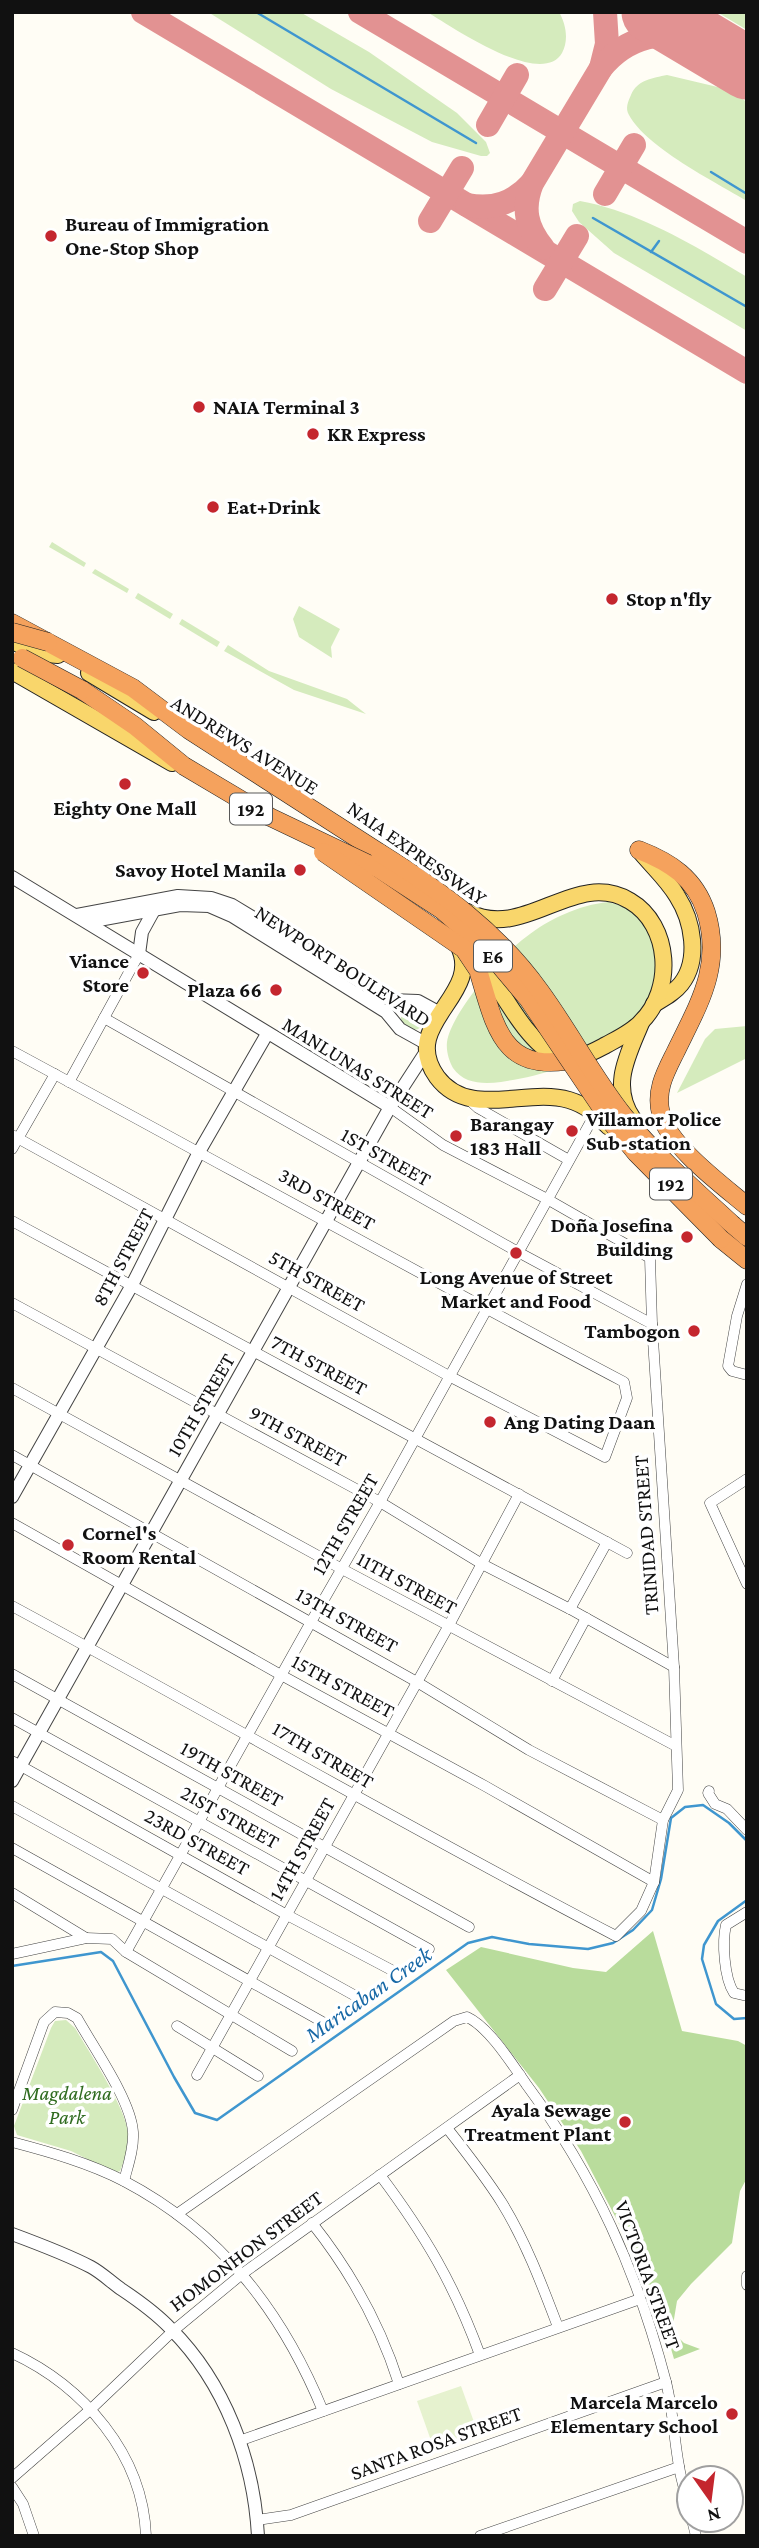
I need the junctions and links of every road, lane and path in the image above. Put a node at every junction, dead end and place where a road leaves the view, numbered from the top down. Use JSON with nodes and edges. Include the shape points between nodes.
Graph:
{"nodes":[{"id":1,"x":12,"y":623,"type":"edge"},
{"id":2,"x":12,"y":630,"type":"edge"},
{"id":3,"x":12,"y":640,"type":"edge"},
{"id":4,"x":59,"y":653,"type":"junction"},
{"id":5,"x":15,"y":659,"type":"edge"},
{"id":6,"x":55,"y":696,"type":"junction"},
{"id":7,"x":270,"y":817,"type":"junction"},
{"id":8,"x":639,"y":850,"type":"joint"},
{"id":9,"x":12,"y":877,"type":"edge"},
{"id":10,"x":153,"y":912,"type":"junction"},
{"id":11,"x":82,"y":919,"type":"junction"},
{"id":12,"x":444,"y":925,"type":"junction"},
{"id":13,"x":139,"y":954,"type":"junction"},
{"id":14,"x":405,"y":1002,"type":"junction"},
{"id":15,"x":654,"y":1004,"type":"junction"},
{"id":16,"x":440,"y":1013,"type":"junction"},
{"id":17,"x":104,"y":1018,"type":"junction"},
{"id":18,"x":394,"y":1019,"type":"junction"},
{"id":19,"x":641,"y":1023,"type":"junction"},
{"id":20,"x":267,"y":1034,"type":"junction"},
{"id":21,"x":427,"y":1047,"type":"junction"},
{"id":22,"x":12,"y":1051,"type":"edge"},
{"id":23,"x":581,"y":1058,"type":"junction"},
{"id":24,"x":55,"y":1074,"type":"junction"},
{"id":25,"x":69,"y":1082,"type":"junction"},
{"id":26,"x":233,"y":1092,"type":"junction"},
{"id":27,"x":467,"y":1097,"type":"junction"},
{"id":28,"x":390,"y":1107,"type":"junction"},
{"id":29,"x":595,"y":1114,"type":"junction"},
{"id":30,"x":15,"y":1137,"type":"edge"},
{"id":31,"x":12,"y":1149,"type":"edge"},
{"id":32,"x":199,"y":1152,"type":"junction"},
{"id":33,"x":569,"y":1160,"type":"junction"},
{"id":34,"x":358,"y":1163,"type":"junction"},
{"id":35,"x":547,"y":1199,"type":"junction"},
{"id":36,"x":747,"y":1206,"type":"edge"},
{"id":37,"x":165,"y":1219,"type":"junction"},
{"id":38,"x":326,"y":1220,"type":"junction"},
{"id":39,"x":12,"y":1221,"type":"edge"},
{"id":40,"x":747,"y":1235,"type":"edge"},
{"id":41,"x":518,"y":1252,"type":"junction"},
{"id":42,"x":747,"y":1255,"type":"edge"},
{"id":43,"x":650,"y":1258,"type":"joint"},
{"id":44,"x":747,"y":1260,"type":"edge"},
{"id":45,"x":747,"y":1284,"type":"edge"},
{"id":46,"x":132,"y":1285,"type":"junction"},
{"id":47,"x":289,"y":1288,"type":"junction"},
{"id":48,"x":12,"y":1303,"type":"edge"},
{"id":49,"x":486,"y":1310,"type":"junction"},
{"id":50,"x":652,"y":1324,"type":"junction"},
{"id":51,"x":96,"y":1349,"type":"junction"},
{"id":52,"x":254,"y":1352,"type":"junction"},
{"id":53,"x":747,"y":1375,"type":"edge"},
{"id":54,"x":449,"y":1376,"type":"junction"},
{"id":55,"x":12,"y":1388,"type":"edge"},
{"id":56,"x":59,"y":1413,"type":"junction"},
{"id":57,"x":218,"y":1415,"type":"junction"},
{"id":58,"x":415,"y":1438,"type":"junction"},
{"id":59,"x":12,"y":1455,"type":"edge"},
{"id":60,"x":605,"y":1457,"type":"joint"},
{"id":61,"x":31,"y":1465,"type":"junction"},
{"id":62,"x":747,"y":1479,"type":"edge"},
{"id":63,"x":180,"y":1481,"type":"junction"},
{"id":64,"x":519,"y":1494,"type":"junction"},
{"id":65,"x":12,"y":1497,"type":"edge"},
{"id":66,"x":380,"y":1502,"type":"junction"},
{"id":67,"x":12,"y":1523,"type":"edge"},
{"id":68,"x":152,"y":1533,"type":"junction"},
{"id":69,"x":607,"y":1542,"type":"junction"},
{"id":70,"x":627,"y":1553,"type":"dead end"},
{"id":71,"x":482,"y":1564,"type":"junction"},
{"id":72,"x":342,"y":1569,"type":"junction"},
{"id":73,"x":123,"y":1584,"type":"junction"},
{"id":74,"x":747,"y":1584,"type":"edge"},
{"id":75,"x":12,"y":1606,"type":"edge"},
{"id":76,"x":570,"y":1609,"type":"junction"},
{"id":77,"x":586,"y":1618,"type":"junction"},
{"id":78,"x":311,"y":1622,"type":"junction"},
{"id":79,"x":448,"y":1627,"type":"junction"},
{"id":80,"x":88,"y":1647,"type":"junction"},
{"id":81,"x":674,"y":1667,"type":"junction"},
{"id":82,"x":12,"y":1674,"type":"edge"},
{"id":83,"x":281,"y":1675,"type":"junction"},
{"id":84,"x":552,"y":1681,"type":"junction"},
{"id":85,"x":417,"y":1682,"type":"junction"},
{"id":86,"x":58,"y":1700,"type":"junction"},
{"id":87,"x":12,"y":1718,"type":"edge"},
{"id":88,"x":389,"y":1732,"type":"junction"},
{"id":89,"x":39,"y":1734,"type":"junction"},
{"id":90,"x":247,"y":1734,"type":"junction"},
{"id":91,"x":676,"y":1746,"type":"junction"},
{"id":92,"x":17,"y":1764,"type":"edge"},
{"id":93,"x":12,"y":1782,"type":"edge"},
{"id":94,"x":218,"y":1788,"type":"junction"},
{"id":95,"x":709,"y":1791,"type":"dead end"},
{"id":96,"x":354,"y":1795,"type":"junction"},
{"id":97,"x":12,"y":1805,"type":"edge"},
{"id":98,"x":663,"y":1820,"type":"junction"},
{"id":99,"x":198,"y":1822,"type":"junction"},
{"id":100,"x":747,"y":1830,"type":"edge"},
{"id":101,"x":325,"y":1847,"type":"junction"},
{"id":102,"x":12,"y":1848,"type":"edge"},
{"id":103,"x":180,"y":1855,"type":"junction"},
{"id":104,"x":306,"y":1881,"type":"junction"},
{"id":105,"x":654,"y":1882,"type":"junction"},
{"id":106,"x":161,"y":1889,"type":"junction"},
{"id":107,"x":12,"y":1893,"type":"edge"},
{"id":108,"x":747,"y":1912,"type":"edge"},
{"id":109,"x":287,"y":1915,"type":"junction"},
{"id":110,"x":143,"y":1921,"type":"junction"},
{"id":111,"x":469,"y":1927,"type":"dead end"},
{"id":112,"x":616,"y":1936,"type":"joint"},
{"id":113,"x":86,"y":1938,"type":"junction"},
{"id":114,"x":268,"y":1948,"type":"junction"},
{"id":115,"x":429,"y":1949,"type":"dead end"},
{"id":116,"x":126,"y":1952,"type":"junction"},
{"id":117,"x":12,"y":1954,"type":"edge"},
{"id":118,"x":401,"y":1975,"type":"dead end"},
{"id":119,"x":250,"y":1982,"type":"junction"},
{"id":120,"x":747,"y":1996,"type":"edge"},
{"id":121,"x":361,"y":1999,"type":"dead end"},
{"id":122,"x":231,"y":2015,"type":"junction"},
{"id":123,"x":328,"y":2025,"type":"dead end"},
{"id":124,"x":177,"y":2026,"type":"dead end"},
{"id":125,"x":213,"y":2047,"type":"junction"},
{"id":126,"x":292,"y":2051,"type":"dead end"},
{"id":127,"x":197,"y":2075,"type":"dead end"},
{"id":128,"x":258,"y":2076,"type":"dead end"},
{"id":129,"x":520,"y":2076,"type":"junction"},
{"id":130,"x":12,"y":2110,"type":"edge"},
{"id":131,"x":447,"y":2128,"type":"junction"},
{"id":132,"x":12,"y":2142,"type":"edge"},
{"id":133,"x":380,"y":2175,"type":"junction"},
{"id":134,"x":124,"y":2181,"type":"junction"},
{"id":135,"x":177,"y":2214,"type":"junction"},
{"id":136,"x":312,"y":2224,"type":"junction"},
{"id":137,"x":12,"y":2234,"type":"edge"},
{"id":138,"x":747,"y":2268,"type":"edge"},
{"id":139,"x":243,"y":2274,"type":"junction"},
{"id":140,"x":747,"y":2275,"type":"edge"},
{"id":141,"x":747,"y":2285,"type":"edge"},
{"id":142,"x":640,"y":2299,"type":"junction"},
{"id":143,"x":558,"y":2327,"type":"junction"},
{"id":144,"x":173,"y":2330,"type":"junction"},
{"id":145,"x":12,"y":2353,"type":"edge"},
{"id":146,"x":480,"y":2355,"type":"junction"},
{"id":147,"x":666,"y":2382,"type":"junction"},
{"id":148,"x":399,"y":2384,"type":"junction"},
{"id":149,"x":91,"y":2409,"type":"junction"},
{"id":150,"x":323,"y":2411,"type":"junction"},
{"id":151,"x":239,"y":2441,"type":"junction"},
{"id":152,"x":679,"y":2464,"type":"edge"},
{"id":153,"x":675,"y":2468,"type":"edge"},
{"id":154,"x":12,"y":2478,"type":"edge"},
{"id":155,"x":12,"y":2487,"type":"edge"},
{"id":156,"x":257,"y":2520,"type":"junction"},
{"id":157,"x":34,"y":2536,"type":"edge"},
{"id":158,"x":146,"y":2536,"type":"edge"},
{"id":159,"x":258,"y":2536,"type":"edge"},
{"id":160,"x":480,"y":2536,"type":"edge"}],
"edges":[{"from":1,"to":4,"type":"highway","name":"NAIA EXPRESSWAY","number":"E6","bridge":true},
{"from":2,"to":4,"type":"highway","bridge":true},
{"from":3,"to":4,"type":"main road","name":"ANDREWS AVENUE","via":[[34,653]]},
{"from":4,"to":6,"type":"main road","via":[[60,665],[50,682]]},
{"from":4,"to":15,"type":"main road","name":"ANDREWS AVENUE","number":"192","via":[[478,917],[506,920],[593,892],[616,894],[633,902],[647,915],[661,944],[663,975]]},
{"from":4,"to":40,"type":"highway","name":"NAIA EXPRESSWAY","number":"E6","bridge":true,"via":[[133,688],[189,730],[425,880],[472,916],[541,992],[645,1141]]},
{"from":5,"to":6,"type":"main road","number":"192"},
{"from":5,"to":7,"type":"highway","name":"NAIA EXPRESSWAY","number":"E6","bridge":true,"via":[[82,690],[184,766]]},
{"from":6,"to":12,"type":"main road","number":"192"},
{"from":7,"to":23,"type":"highway","bridge":true,"via":[[464,949],[478,970],[497,1030],[507,1046],[523,1056],[557,1061]]},
{"from":7,"to":44,"type":"highway","name":"NAIA EXPRESSWAY","number":"E6","bridge":true,"via":[[379,869],[442,910],[485,948],[528,999],[636,1153]]},
{"from":8,"to":15,"type":"main road","via":[[676,893],[691,935],[685,977],[672,993]]},
{"from":8,"to":36,"type":"highway","via":[[670,863],[693,887],[705,910],[712,946],[707,986],[663,1079],[660,1110],[678,1144]]},
{"from":9,"to":11,"type":"street"},
{"from":10,"to":11,"type":"street","name":"NEWPORT BOULEVARD"},
{"from":10,"to":13,"type":"street","via":[[142,932]]},
{"from":10,"to":18,"type":"street","name":"NEWPORT BOULEVARD","via":[[194,905],[232,916]]},
{"from":11,"to":13,"type":"street","name":"MANLUNAS STREET"},
{"from":11,"to":14,"type":"street","name":"NEWPORT BOULEVARD","via":[[178,896],[211,898],[232,905],[390,1000]]},
{"from":12,"to":16,"type":"main road","number":"192","via":[[461,951],[464,968]]},
{"from":12,"to":23,"type":"main road","via":[[477,951],[535,1040],[557,1055]]},
{"from":13,"to":17,"type":"street"},
{"from":13,"to":20,"type":"street","name":"MANLUNAS STREET"},
{"from":14,"to":16,"type":"street","name":"NEWPORT BOULEVARD","via":[[418,1001]]},
{"from":14,"to":18,"type":"street"},
{"from":15,"to":19,"type":"main road","number":"192"},
{"from":16,"to":21,"type":"main road","number":"192"},
{"from":17,"to":25,"type":"street"},
{"from":17,"to":26,"type":"street","name":"1ST STREET"},
{"from":18,"to":21,"type":"street","name":"NEWPORT BOULEVARD","via":[[400,1029]]},
{"from":19,"to":23,"type":"main road","number":"192"},
{"from":19,"to":40,"type":"main road","number":"192","via":[[621,1080],[626,1107],[662,1152]]},
{"from":20,"to":26,"type":"street","name":"8TH STREET"},
{"from":20,"to":28,"type":"street","name":"MANLUNAS STREET"},
{"from":21,"to":27,"type":"main road","number":"192","via":[[441,1081]]},
{"from":21,"to":28,"type":"street","name":"10TH STREET"},
{"from":22,"to":24,"type":"street","name":"3RD STREET"},
{"from":24,"to":25,"type":"street","name":"3RD STREET"},
{"from":24,"to":30,"type":"street"},
{"from":25,"to":32,"type":"street","name":"3RD STREET"},
{"from":26,"to":32,"type":"street","name":"8TH STREET"},
{"from":26,"to":34,"type":"street","name":"1ST STREET"},
{"from":27,"to":29,"type":"main road","number":"192","via":[[570,1100]]},
{"from":27,"to":33,"type":"street","via":[[478,1108]]},
{"from":28,"to":34,"type":"street","name":"10TH STREET"},
{"from":28,"to":35,"type":"street","name":"MANLUNAS STREET","via":[[443,1145]]},
{"from":29,"to":33,"type":"street","name":"12TH STREET"},
{"from":29,"to":42,"type":"main road","number":"192"},
{"from":30,"to":31,"type":"street"},
{"from":30,"to":37,"type":"street","name":"5TH STREET"},
{"from":32,"to":37,"type":"street","name":"8TH STREET"},
{"from":32,"to":38,"type":"street","name":"3RD STREET"},
{"from":33,"to":35,"type":"street","name":"12TH STREET"},
{"from":34,"to":38,"type":"street","name":"10TH STREET"},
{"from":34,"to":41,"type":"street","name":"1ST STREET"},
{"from":35,"to":41,"type":"street","name":"12TH STREET"},
{"from":35,"to":43,"type":"street","name":"MANLUNAS STREET"},
{"from":37,"to":46,"type":"street","name":"8TH STREET"},
{"from":37,"to":47,"type":"street","name":"5TH STREET"},
{"from":38,"to":47,"type":"street","name":"10TH STREET"},
{"from":38,"to":49,"type":"street","name":"3RD STREET"},
{"from":39,"to":46,"type":"street","name":"7TH STREET"},
{"from":41,"to":49,"type":"street","name":"12TH STREET"},
{"from":41,"to":50,"type":"street","name":"1ST STREET"},
{"from":43,"to":50,"type":"street","name":"TRINIDAD STREET"},
{"from":45,"to":53,"type":"street","via":[[728,1366]]},
{"from":46,"to":51,"type":"street","name":"8TH STREET"},
{"from":46,"to":52,"type":"street","name":"7TH STREET"},
{"from":47,"to":52,"type":"street","name":"10TH STREET"},
{"from":47,"to":54,"type":"street","name":"5TH STREET"},
{"from":48,"to":51,"type":"street","name":"9TH STREET"},
{"from":49,"to":54,"type":"street","name":"12TH STREET"},
{"from":49,"to":60,"type":"street","name":"3RD STREET","via":[[624,1382],[627,1398]]},
{"from":50,"to":81,"type":"street","name":"TRINIDAD STREET"},
{"from":51,"to":56,"type":"street","name":"8TH STREET"},
{"from":51,"to":57,"type":"street","name":"9TH STREET"},
{"from":52,"to":57,"type":"street","name":"10TH STREET"},
{"from":52,"to":58,"type":"street","name":"7TH STREET"},
{"from":54,"to":58,"type":"street","name":"12TH STREET"},
{"from":54,"to":60,"type":"street","name":"5TH STREET"},
{"from":55,"to":56,"type":"street","name":"11TH STREET"},
{"from":56,"to":61,"type":"street","name":"8TH STREET"},
{"from":56,"to":63,"type":"street","name":"11TH STREET"},
{"from":57,"to":63,"type":"street","name":"10TH STREET"},
{"from":57,"to":66,"type":"street","name":"9TH STREET"},
{"from":58,"to":64,"type":"street","name":"7TH STREET"},
{"from":58,"to":66,"type":"street","name":"12TH STREET"},
{"from":59,"to":61,"type":"street","name":"13TH STREET"},
{"from":61,"to":65,"type":"street","name":"8TH STREET"},
{"from":61,"to":68,"type":"street","name":"13TH STREET"},
{"from":62,"to":74,"type":"street","via":[[710,1503]]},
{"from":63,"to":68,"type":"street","name":"10TH STREET"},
{"from":63,"to":72,"type":"street","name":"11TH STREET"},
{"from":64,"to":69,"type":"street","name":"7TH STREET"},
{"from":64,"to":71,"type":"street","name":"14TH STREET"},
{"from":66,"to":71,"type":"street","name":"9TH STREET"},
{"from":66,"to":72,"type":"street","name":"12TH STREET"},
{"from":67,"to":73,"type":"street","name":"15TH STREET"},
{"from":68,"to":73,"type":"street","name":"10TH STREET"},
{"from":68,"to":78,"type":"street","name":"13TH STREET"},
{"from":69,"to":70,"type":"street","name":"7TH STREET"},
{"from":69,"to":76,"type":"street"},
{"from":71,"to":76,"type":"street","name":"9TH STREET"},
{"from":71,"to":79,"type":"street","name":"14TH STREET"},
{"from":72,"to":78,"type":"street","name":"12TH STREET"},
{"from":72,"to":79,"type":"street","name":"11TH STREET"},
{"from":73,"to":80,"type":"street","name":"10TH STREET"},
{"from":73,"to":83,"type":"street","name":"15TH STREET"},
{"from":75,"to":80,"type":"street","name":"17TH STREET"},
{"from":76,"to":77,"type":"street","name":"9TH STREET"},
{"from":77,"to":81,"type":"street","name":"9TH STREET"},
{"from":77,"to":84,"type":"street"},
{"from":78,"to":83,"type":"street","name":"12TH STREET"},
{"from":78,"to":85,"type":"street","name":"13TH STREET"},
{"from":79,"to":84,"type":"street","name":"11TH STREET"},
{"from":79,"to":85,"type":"street","name":"14TH STREET"},
{"from":80,"to":86,"type":"street","name":"10TH STREET"},
{"from":80,"to":90,"type":"street","name":"17TH STREET"},
{"from":81,"to":91,"type":"street","name":"TRINIDAD STREET"},
{"from":82,"to":86,"type":"street","name":"19TH STREET"},
{"from":83,"to":88,"type":"street","name":"15TH STREET"},
{"from":83,"to":90,"type":"street","name":"12TH STREET"},
{"from":84,"to":91,"type":"street","name":"11TH STREET"},
{"from":85,"to":88,"type":"street","name":"14TH STREET"},
{"from":85,"to":98,"type":"street","name":"13TH STREET","via":[[529,1750]]},
{"from":86,"to":89,"type":"street","name":"10TH STREET"},
{"from":86,"to":94,"type":"street","name":"19TH STREET"},
{"from":87,"to":89,"type":"street","name":"21ST STREET"},
{"from":88,"to":96,"type":"street","name":"14TH STREET"},
{"from":88,"to":105,"type":"street","name":"15TH STREET"},
{"from":89,"to":92,"type":"street","name":"10TH STREET"},
{"from":89,"to":99,"type":"street","name":"21ST STREET"},
{"from":90,"to":94,"type":"street","name":"12TH STREET"},
{"from":90,"to":96,"type":"street","name":"17TH STREET"},
{"from":91,"to":98,"type":"street","name":"TRINIDAD STREET","via":[[678,1790]]},
{"from":92,"to":93,"type":"street","name":"10TH STREET"},
{"from":92,"to":103,"type":"street","name":"23RD STREET"},
{"from":94,"to":99,"type":"street","name":"12TH STREET"},
{"from":94,"to":101,"type":"street","name":"19TH STREET"},
{"from":95,"to":100,"type":"street","via":[[715,1804]]},
{"from":96,"to":101,"type":"street","name":"14TH STREET"},
{"from":96,"to":112,"type":"street","name":"17TH STREET"},
{"from":97,"to":106,"type":"street"},
{"from":98,"to":105,"type":"street","name":"TRINIDAD STREET"},
{"from":99,"to":103,"type":"street","name":"12TH STREET"},
{"from":99,"to":104,"type":"street","name":"21ST STREET"},
{"from":101,"to":104,"type":"street","name":"14TH STREET"},
{"from":101,"to":111,"type":"street","name":"19TH STREET"},
{"from":102,"to":110,"type":"street"},
{"from":103,"to":106,"type":"street","name":"12TH STREET"},
{"from":103,"to":109,"type":"street","name":"23RD STREET"},
{"from":104,"to":109,"type":"street","name":"14TH STREET"},
{"from":104,"to":115,"type":"street","name":"21ST STREET"},
{"from":105,"to":112,"type":"street","name":"TRINIDAD STREET","via":[[641,1911]]},
{"from":106,"to":110,"type":"street","name":"12TH STREET"},
{"from":106,"to":114,"type":"street"},
{"from":107,"to":113,"type":"street"},
{"from":108,"to":120,"type":"street","via":[[726,1925],[724,1947],[730,1987]]},
{"from":109,"to":114,"type":"street","name":"14TH STREET"},
{"from":109,"to":118,"type":"street","name":"23RD STREET"},
{"from":110,"to":116,"type":"street","name":"12TH STREET"},
{"from":110,"to":119,"type":"street"},
{"from":113,"to":116,"type":"street","via":[[112,1939]]},
{"from":113,"to":117,"type":"street"},
{"from":114,"to":119,"type":"street","name":"14TH STREET"},
{"from":114,"to":121,"type":"street"},
{"from":116,"to":122,"type":"street"},
{"from":119,"to":122,"type":"street","name":"14TH STREET"},
{"from":119,"to":123,"type":"street"},
{"from":122,"to":125,"type":"street","name":"14TH STREET"},
{"from":122,"to":126,"type":"street"},
{"from":124,"to":125,"type":"street"},
{"from":125,"to":127,"type":"street","name":"14TH STREET"},
{"from":125,"to":128,"type":"street"},
{"from":129,"to":131,"type":"street","name":"HOMONHON STREET"},
{"from":129,"to":135,"type":"street","name":"VICTORIA STREET","via":[[474,2020],[460,2018]]},
{"from":129,"to":142,"type":"street","name":"VICTORIA STREET","via":[[587,2176],[612,2225]]},
{"from":130,"to":134,"type":"street","via":[[44,2022],[55,2012],[77,2018],[128,2108],[133,2132]]},
{"from":131,"to":133,"type":"street","name":"HOMONHON STREET"},
{"from":131,"to":143,"type":"street","via":[[503,2205],[530,2256]]},
{"from":132,"to":134,"type":"street"},
{"from":133,"to":136,"type":"street","name":"HOMONHON STREET"},
{"from":133,"to":146,"type":"street","via":[[441,2265]]},
{"from":134,"to":135,"type":"street"},
{"from":135,"to":139,"type":"street"},
{"from":136,"to":139,"type":"street","name":"HOMONHON STREET"},
{"from":136,"to":148,"type":"street","via":[[368,2307]]},
{"from":137,"to":144,"type":"street","via":[[93,2268]]},
{"from":138,"to":140,"type":"street"},
{"from":139,"to":144,"type":"street","name":"HOMONHON STREET"},
{"from":139,"to":150,"type":"street","via":[[306,2368]]},
{"from":140,"to":141,"type":"street"},
{"from":142,"to":143,"type":"street"},
{"from":142,"to":147,"type":"street","name":"VICTORIA STREET"},
{"from":143,"to":146,"type":"street"},
{"from":144,"to":149,"type":"street","name":"HOMONHON STREET"},
{"from":144,"to":151,"type":"street","via":[[227,2407]]},
{"from":145,"to":149,"type":"street","via":[[59,2379]]},
{"from":146,"to":148,"type":"street"},
{"from":147,"to":152,"type":"street","name":"VICTORIA STREET"},
{"from":147,"to":156,"type":"street","name":"SANTA ROSA STREET","via":[[291,2515]]},
{"from":148,"to":150,"type":"street"},
{"from":149,"to":154,"type":"street","name":"HOMONHON STREET"},
{"from":149,"to":158,"type":"street","via":[[127,2462]]},
{"from":150,"to":151,"type":"street"},
{"from":151,"to":156,"type":"street"},
{"from":153,"to":160,"type":"street"},
{"from":155,"to":157,"type":"street"},
{"from":156,"to":159,"type":"street"}]}
